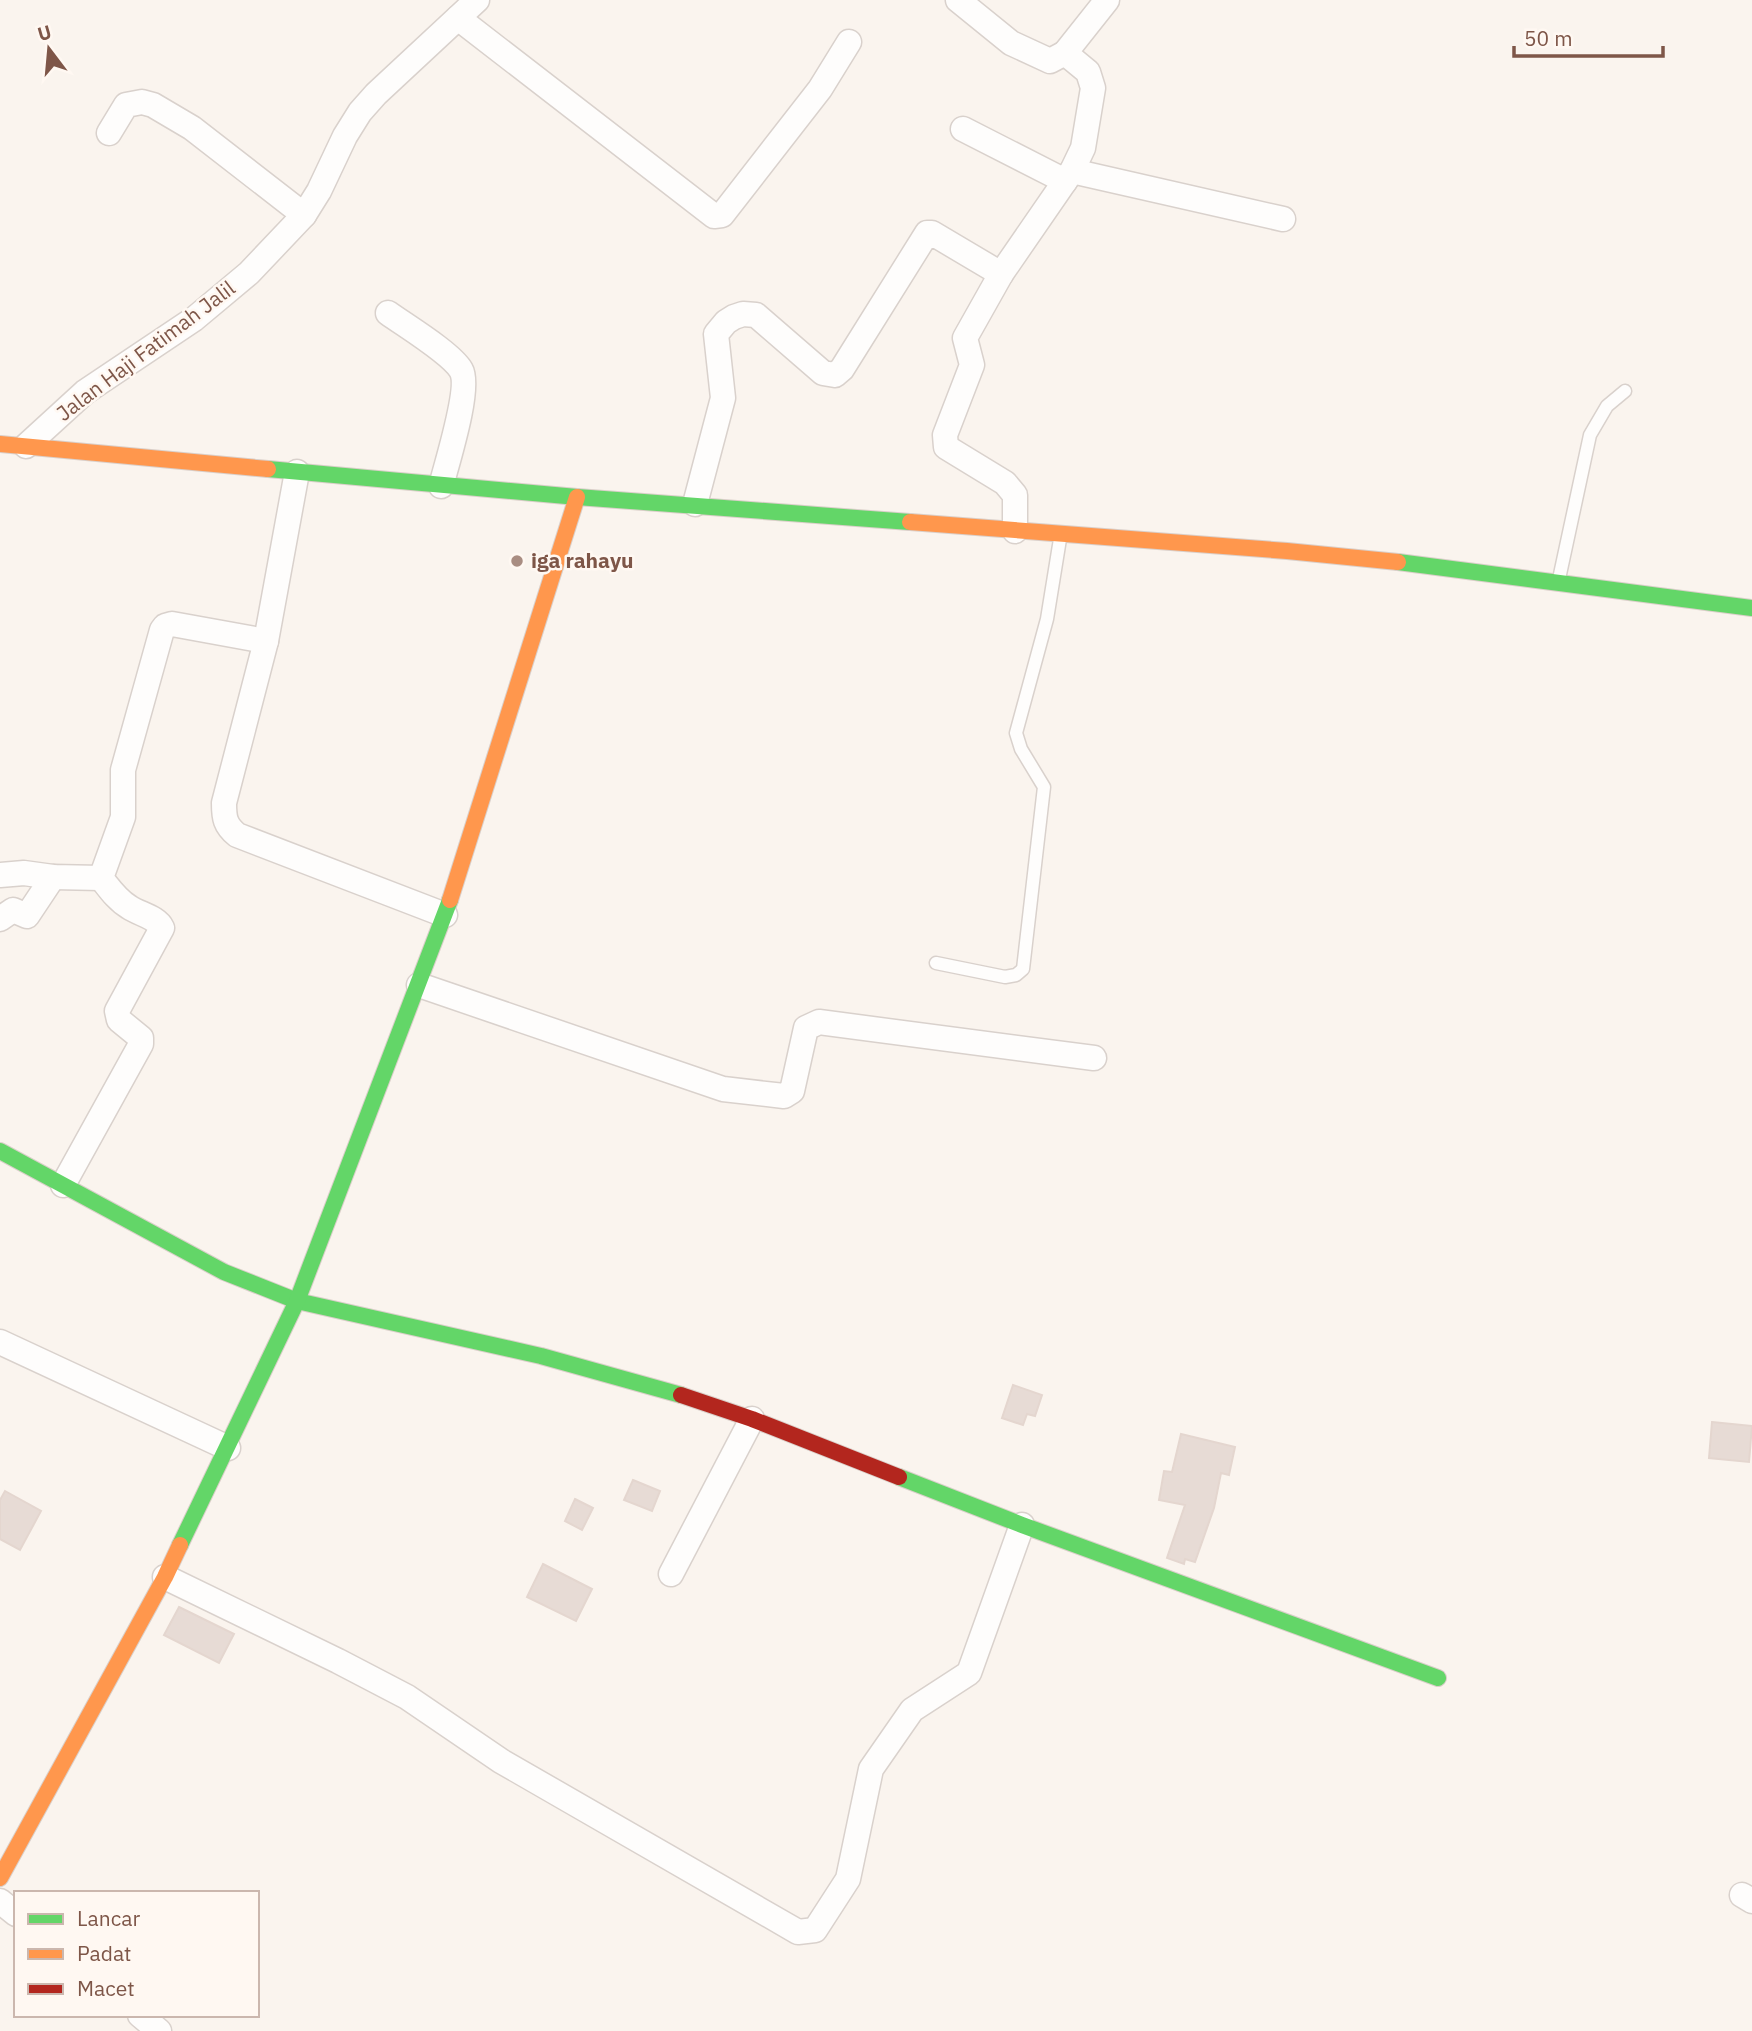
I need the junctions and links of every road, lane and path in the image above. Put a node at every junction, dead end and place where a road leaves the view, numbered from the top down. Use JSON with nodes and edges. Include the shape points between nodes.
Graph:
{"nodes":[{"id":1,"x":477,"y":0,"type":"edge"},
{"id":2,"x":1107,"y":0,"type":"edge"},
{"id":3,"x":969,"y":3,"type":"edge"},
{"id":4,"x":458,"y":18,"type":"junction"},
{"id":5,"x":849,"y":42,"type":"dead end"},
{"id":6,"x":1065,"y":53,"type":"junction"},
{"id":7,"x":963,"y":129,"type":"dead end"},
{"id":8,"x":109,"y":133,"type":"dead end"},
{"id":9,"x":1069,"y":176,"type":"junction"},
{"id":10,"x":304,"y":215,"type":"junction"},
{"id":11,"x":1283,"y":219,"type":"dead end"},
{"id":12,"x":1001,"y":274,"type":"junction"},
{"id":13,"x":388,"y":313,"type":"dead end"},
{"id":14,"x":1625,"y":391,"type":"dead end"},
{"id":15,"x":0,"y":444,"type":"edge"},
{"id":16,"x":26,"y":446,"type":"junction"},
{"id":17,"x":298,"y":472,"type":"junction"},
{"id":18,"x":441,"y":486,"type":"junction"},
{"id":19,"x":577,"y":497,"type":"junction"},
{"id":20,"x":695,"y":505,"type":"junction"},
{"id":21,"x":1015,"y":531,"type":"junction"},
{"id":22,"x":1061,"y":534,"type":"junction"},
{"id":23,"x":1558,"y":582,"type":"junction"},
{"id":24,"x":1752,"y":608,"type":"edge"},
{"id":25,"x":266,"y":641,"type":"junction"},
{"id":26,"x":0,"y":875,"type":"edge"},
{"id":27,"x":53,"y":877,"type":"junction"},
{"id":28,"x":101,"y":878,"type":"junction"},
{"id":29,"x":445,"y":915,"type":"junction"},
{"id":30,"x":0,"y":919,"type":"edge"},
{"id":31,"x":936,"y":963,"type":"dead end"},
{"id":32,"x":419,"y":985,"type":"junction"},
{"id":33,"x":1094,"y":1058,"type":"dead end"},
{"id":34,"x":0,"y":1151,"type":"edge"},
{"id":35,"x":63,"y":1185,"type":"junction"},
{"id":36,"x":297,"y":1301,"type":"junction"},
{"id":37,"x":0,"y":1342,"type":"edge"},
{"id":38,"x":752,"y":1419,"type":"junction"},
{"id":39,"x":228,"y":1448,"type":"junction"},
{"id":40,"x":1022,"y":1525,"type":"junction"},
{"id":41,"x":671,"y":1574,"type":"dead end"},
{"id":42,"x":165,"y":1577,"type":"junction"},
{"id":43,"x":1438,"y":1678,"type":"dead end"},
{"id":44,"x":9,"y":1841,"type":"edge"},
{"id":45,"x":0,"y":1878,"type":"edge"},
{"id":46,"x":0,"y":1901,"type":"edge"},
{"id":47,"x":14,"y":1912,"type":"edge"},
{"id":48,"x":142,"y":2017,"type":"edge"},
{"id":49,"x":159,"y":2031,"type":"edge"}],
"edges":[{"from":1,"to":4,"type":"street","name":"Jalan Haji Fatimah Jalil"},
{"from":2,"to":6,"type":"street"},
{"from":3,"to":6,"type":"street","via":[[1011,43],[1050,61]]},
{"from":4,"to":5,"type":"street","via":[[714,216],[722,215],[820,89]]},
{"from":4,"to":10,"type":"street","name":"Jalan Haji Fatimah Jalil","via":[[360,112]]},
{"from":6,"to":9,"type":"street","via":[[1088,72],[1093,88],[1083,148]]},
{"from":7,"to":9,"type":"street"},
{"from":8,"to":10,"type":"street","via":[[125,105],[153,105],[192,128]]},
{"from":9,"to":11,"type":"street"},
{"from":9,"to":12,"type":"street"},
{"from":10,"to":16,"type":"street","name":"Jalan Haji Fatimah Jalil","via":[[222,297],[85,392]]},
{"from":12,"to":20,"type":"street","via":[[927,233],[835,374],[823,373],[756,316],[743,314],[726,322],[716,341],[723,398]]},
{"from":12,"to":21,"type":"street","via":[[965,338],[972,365],[945,435],[946,447],[1005,483],[1015,495]]},
{"from":13,"to":18,"type":"street","via":[[455,362],[464,377]]},
{"from":14,"to":23,"type":"lane","via":[[1607,405],[1590,435]]},
{"from":15,"to":16,"type":"street"},
{"from":16,"to":17,"type":"street"},
{"from":17,"to":18,"type":"street"},
{"from":17,"to":25,"type":"street"},
{"from":18,"to":19,"type":"street"},
{"from":19,"to":20,"type":"street"},
{"from":19,"to":29,"type":"street"},
{"from":20,"to":21,"type":"street"},
{"from":21,"to":22,"type":"street"},
{"from":22,"to":23,"type":"street","via":[[1391,561]]},
{"from":22,"to":31,"type":"lane","via":[[1047,619],[1016,733],[1044,787],[1023,970],[1005,977]]},
{"from":23,"to":24,"type":"street"},
{"from":25,"to":28,"type":"street","via":[[172,624],[164,627],[129,741],[123,770],[123,817]]},
{"from":25,"to":29,"type":"street","via":[[224,803],[228,827],[237,835]]},
{"from":26,"to":27,"type":"street"},
{"from":27,"to":28,"type":"street"},
{"from":27,"to":30,"type":"street","via":[[27,916],[13,910]]},
{"from":28,"to":35,"type":"street","via":[[127,906],[162,928],[117,1011],[119,1020],[141,1038],[141,1044]]},
{"from":29,"to":32,"type":"street"},
{"from":32,"to":33,"type":"street","via":[[723,1089],[784,1096],[792,1091],[806,1027],[819,1022]]},
{"from":32,"to":36,"type":"street"},
{"from":34,"to":35,"type":"street"},
{"from":35,"to":36,"type":"street","via":[[224,1272]]},
{"from":36,"to":38,"type":"street","via":[[541,1356]]},
{"from":36,"to":39,"type":"street"},
{"from":37,"to":39,"type":"street"},
{"from":38,"to":40,"type":"street"},
{"from":38,"to":41,"type":"street"},
{"from":39,"to":42,"type":"street"},
{"from":40,"to":42,"type":"street","via":[[969,1673],[912,1710],[872,1769],[848,1878],[815,1930],[798,1932],[501,1761],[407,1697]]},
{"from":40,"to":43,"type":"street"},
{"from":42,"to":44,"type":"street"},
{"from":44,"to":45,"type":"street"},
{"from":46,"to":47,"type":"street"},
{"from":48,"to":49,"type":"street"}]}
